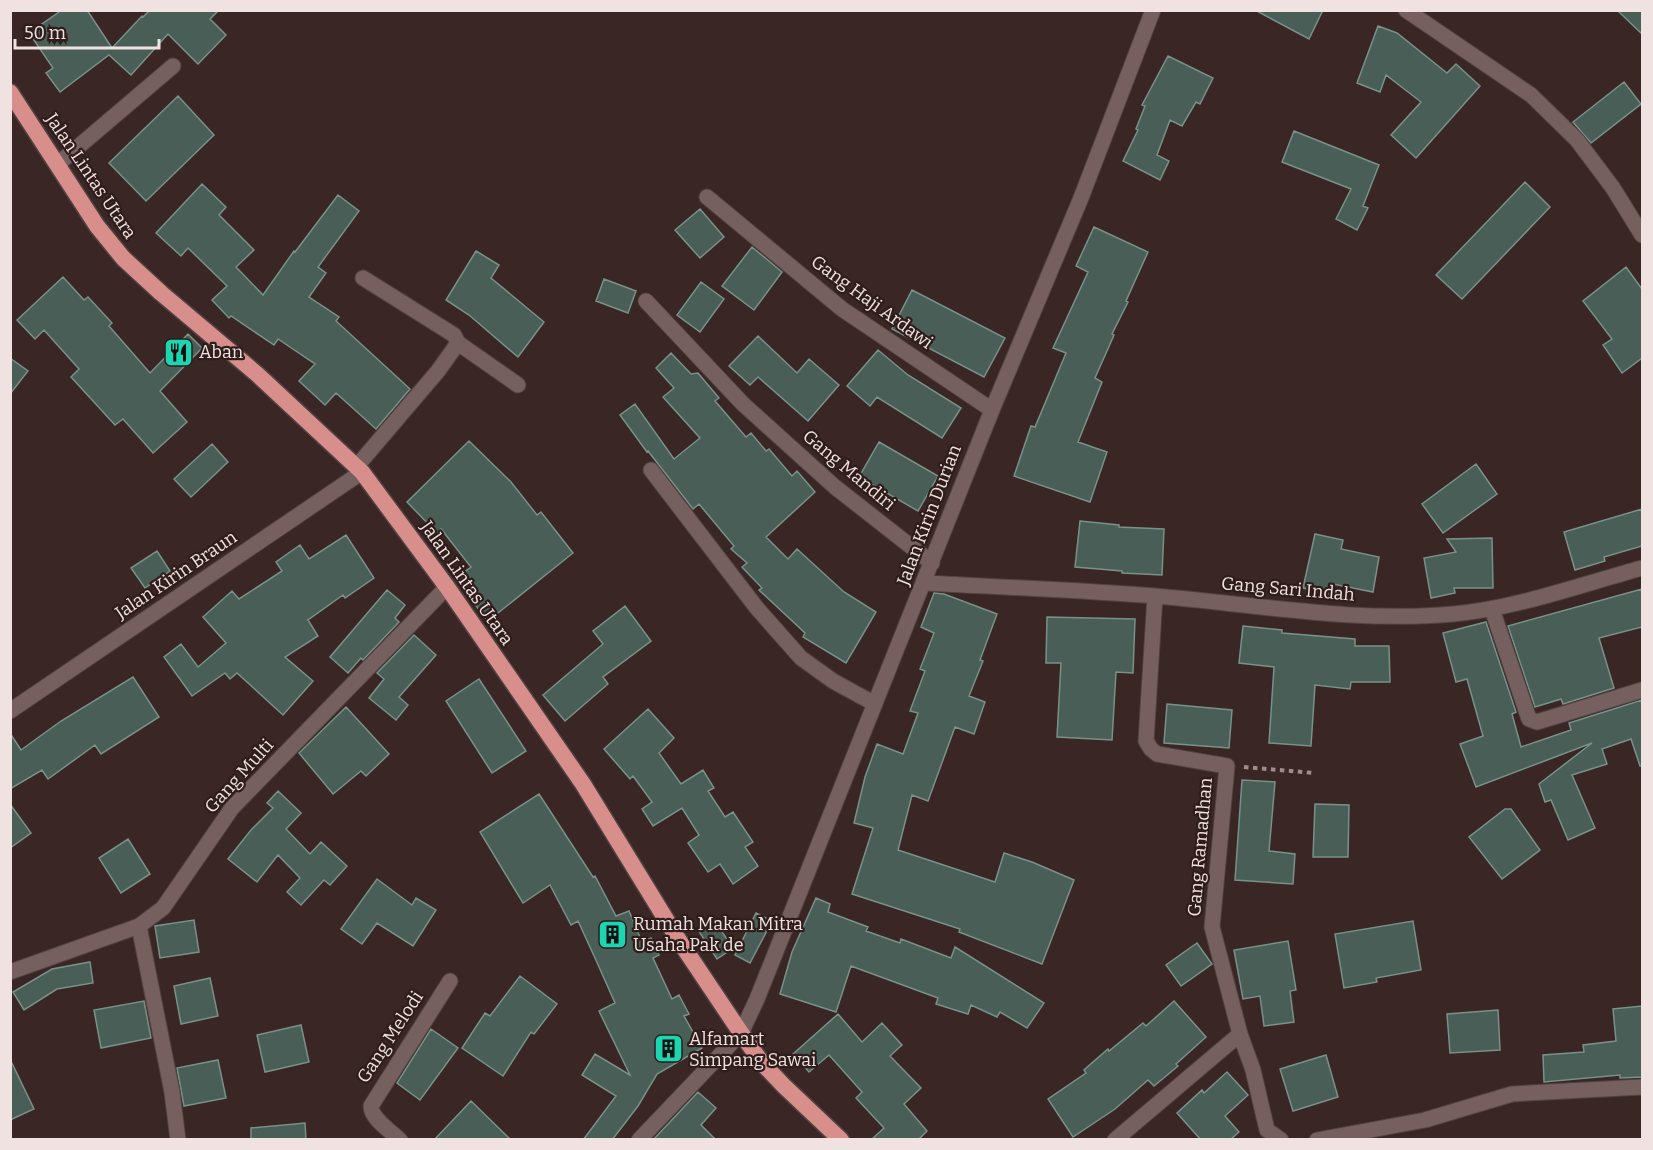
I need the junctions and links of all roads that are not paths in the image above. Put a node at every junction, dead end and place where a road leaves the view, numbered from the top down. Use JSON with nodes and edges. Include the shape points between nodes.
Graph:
{"nodes":[{"id":1,"x":1154,"y":10,"type":"edge"},
{"id":2,"x":1406,"y":10,"type":"edge"},
{"id":3,"x":173,"y":66,"type":"dead end"},
{"id":4,"x":10,"y":92,"type":"edge"},
{"id":5,"x":58,"y":164,"type":"junction"},
{"id":6,"x":707,"y":197,"type":"dead end"},
{"id":7,"x":1642,"y":235,"type":"edge"},
{"id":8,"x":363,"y":278,"type":"dead end"},
{"id":9,"x":646,"y":301,"type":"dead end"},
{"id":10,"x":458,"y":343,"type":"junction"},
{"id":11,"x":518,"y":385,"type":"dead end"},
{"id":12,"x":992,"y":410,"type":"junction"},
{"id":13,"x":360,"y":469,"type":"junction"},
{"id":14,"x":651,"y":470,"type":"dead end"},
{"id":15,"x":932,"y":563,"type":"junction"},
{"id":16,"x":1642,"y":568,"type":"edge"},
{"id":17,"x":924,"y":583,"type":"junction"},
{"id":18,"x":447,"y":587,"type":"junction"},
{"id":19,"x":1155,"y":596,"type":"junction"},
{"id":20,"x":1492,"y":609,"type":"junction"},
{"id":21,"x":1642,"y":690,"type":"edge"},
{"id":22,"x":875,"y":704,"type":"junction"},
{"id":23,"x":10,"y":711,"type":"edge"},
{"id":24,"x":139,"y":926,"type":"junction"},
{"id":25,"x":10,"y":972,"type":"edge"},
{"id":26,"x":450,"y":981,"type":"dead end"},
{"id":27,"x":741,"y":1033,"type":"junction"},
{"id":28,"x":1240,"y":1034,"type":"junction"},
{"id":29,"x":1642,"y":1087,"type":"edge"},
{"id":30,"x":178,"y":1140,"type":"edge"},
{"id":31,"x":400,"y":1140,"type":"edge"},
{"id":32,"x":639,"y":1140,"type":"edge"},
{"id":33,"x":841,"y":1140,"type":"edge"},
{"id":34,"x":1115,"y":1140,"type":"edge"},
{"id":35,"x":1281,"y":1140,"type":"edge"},
{"id":36,"x":1317,"y":1140,"type":"edge"}],
"edges":[{"from":1,"to":12,"type":"street","name":"Jalan Kirin Durian"},
{"from":2,"to":7,"type":"street","via":[[1531,95],[1577,140]]},
{"from":3,"to":5,"type":"street"},
{"from":4,"to":5,"type":"highway","name":"Jalan Lintas Utara"},
{"from":5,"to":13,"type":"highway","name":"Jalan Lintas Utara","via":[[97,226],[123,258]]},
{"from":6,"to":12,"type":"street","name":"Gang Haji Ardawi","via":[[842,309]]},
{"from":8,"to":10,"type":"street","via":[[454,335]]},
{"from":9,"to":15,"type":"street","name":"Gang Mandiri","via":[[743,404],[835,487]]},
{"from":10,"to":11,"type":"street"},
{"from":10,"to":13,"type":"street","name":"Jalan Kirin Braun"},
{"from":12,"to":15,"type":"street","name":"Jalan Kirin Durian"},
{"from":13,"to":18,"type":"highway","name":"Jalan Lintas Utara"},
{"from":13,"to":23,"type":"street","name":"Jalan Kirin Braun"},
{"from":14,"to":22,"type":"street","via":[[756,608],[801,658]]},
{"from":15,"to":17,"type":"street","name":"Jalan Kirin Durian"},
{"from":16,"to":20,"type":"street","name":"Gang Sari Indah"},
{"from":17,"to":19,"type":"street","name":"Gang Sari Indah"},
{"from":17,"to":22,"type":"street","name":"Jalan Kirin Durian"},
{"from":18,"to":24,"type":"street","name":"Gang Multi","via":[[232,808],[163,908]]},
{"from":18,"to":27,"type":"highway","name":"Jalan Lintas Utara","via":[[583,784]]},
{"from":19,"to":20,"type":"street","name":"Gang Sari Indah","via":[[1402,618]]},
{"from":19,"to":28,"type":"street","name":"Gang Ramadhan","via":[[1146,741],[1157,754],[1227,766],[1212,927]]},
{"from":20,"to":21,"type":"street","via":[[1529,719],[1537,722]]},
{"from":22,"to":27,"type":"street","name":"Jalan Kirin Durian"},
{"from":24,"to":25,"type":"street","name":"Gang Multi"},
{"from":24,"to":30,"type":"street"},
{"from":26,"to":31,"type":"street","name":"Gang Melodi","via":[[371,1106],[374,1116]]},
{"from":27,"to":32,"type":"street"},
{"from":27,"to":33,"type":"highway","name":"Jalan Lintas Utara","via":[[762,1063]]},
{"from":28,"to":34,"type":"street"},
{"from":28,"to":35,"type":"street","name":"Gang Ramadhan","via":[[1267,1130]]},
{"from":29,"to":36,"type":"street","via":[[1512,1094],[1425,1120]]}]}
